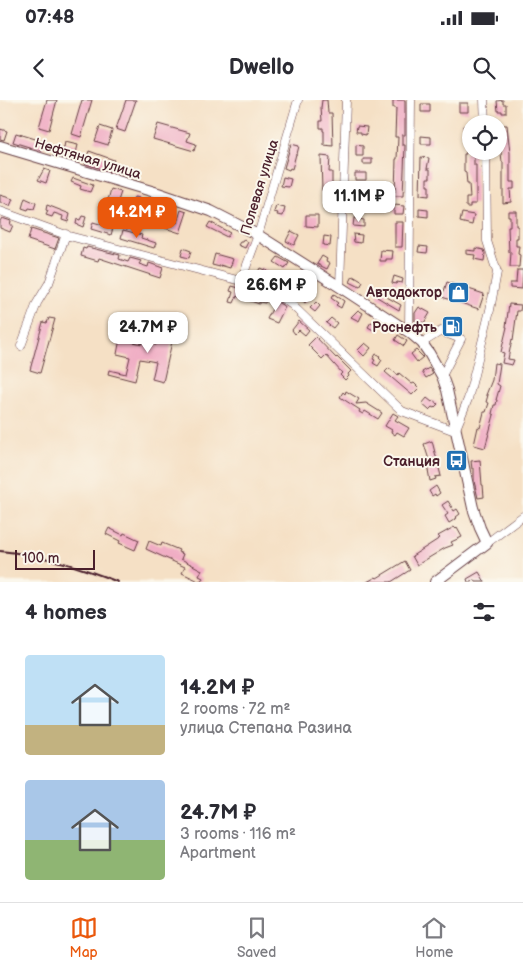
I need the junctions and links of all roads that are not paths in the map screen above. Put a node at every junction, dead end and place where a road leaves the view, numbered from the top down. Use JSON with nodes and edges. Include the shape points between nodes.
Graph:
{"nodes":[{"id":1,"x":298,"y":100,"type":"edge"},
{"id":2,"x":346,"y":100,"type":"edge"},
{"id":3,"x":411,"y":100,"type":"edge"},
{"id":4,"x":484,"y":100,"type":"edge"},
{"id":5,"x":485,"y":115,"type":"edge"},
{"id":6,"x":0,"y":146,"type":"edge"},
{"id":7,"x":486,"y":160,"type":"edge"},
{"id":8,"x":0,"y":211,"type":"edge"},
{"id":9,"x":66,"y":234,"type":"junction"},
{"id":10,"x":258,"y":235,"type":"junction"},
{"id":11,"x":241,"y":281,"type":"junction"},
{"id":12,"x":340,"y":287,"type":"junction"},
{"id":13,"x":409,"y":332,"type":"junction"},
{"id":14,"x":422,"y":343,"type":"junction"},
{"id":15,"x":21,"y":346,"type":"dead end"},
{"id":16,"x":442,"y":376,"type":"junction"},
{"id":17,"x":455,"y":431,"type":"junction"},
{"id":18,"x":523,"y":516,"type":"edge"},
{"id":19,"x":487,"y":543,"type":"junction"},
{"id":20,"x":435,"y":582,"type":"edge"}],
"edges":[{"from":1,"to":10,"type":"street","name":"Полевая улица"},
{"from":2,"to":12,"type":"street"},
{"from":3,"to":13,"type":"street"},
{"from":4,"to":5,"type":"street"},
{"from":6,"to":10,"type":"main road","name":"Нефтяная улица","via":[[194,205]]},
{"from":7,"to":17,"type":"street","via":[[487,241],[497,272],[468,399]]},
{"from":8,"to":9,"type":"street"},
{"from":9,"to":11,"type":"street"},
{"from":9,"to":15,"type":"street"},
{"from":10,"to":11,"type":"street","name":"Полевая улица"},
{"from":10,"to":12,"type":"main road","name":"Нефтяная улица"},
{"from":11,"to":17,"type":"street","via":[[268,289],[292,305],[402,411]]},
{"from":12,"to":13,"type":"main road","name":"Нефтяная улица"},
{"from":13,"to":14,"type":"main road","name":"Нефтяная улица"},
{"from":14,"to":16,"type":"main road","name":"Нефтяная улица"},
{"from":14,"to":16,"type":"street","via":[[442,331],[461,339]]},
{"from":16,"to":17,"type":"main road","name":"Нефтяная улица"},
{"from":17,"to":19,"type":"main road","name":"Нефтяная улица","via":[[472,508]]},
{"from":18,"to":19,"type":"street"},
{"from":19,"to":20,"type":"main road"}]}
